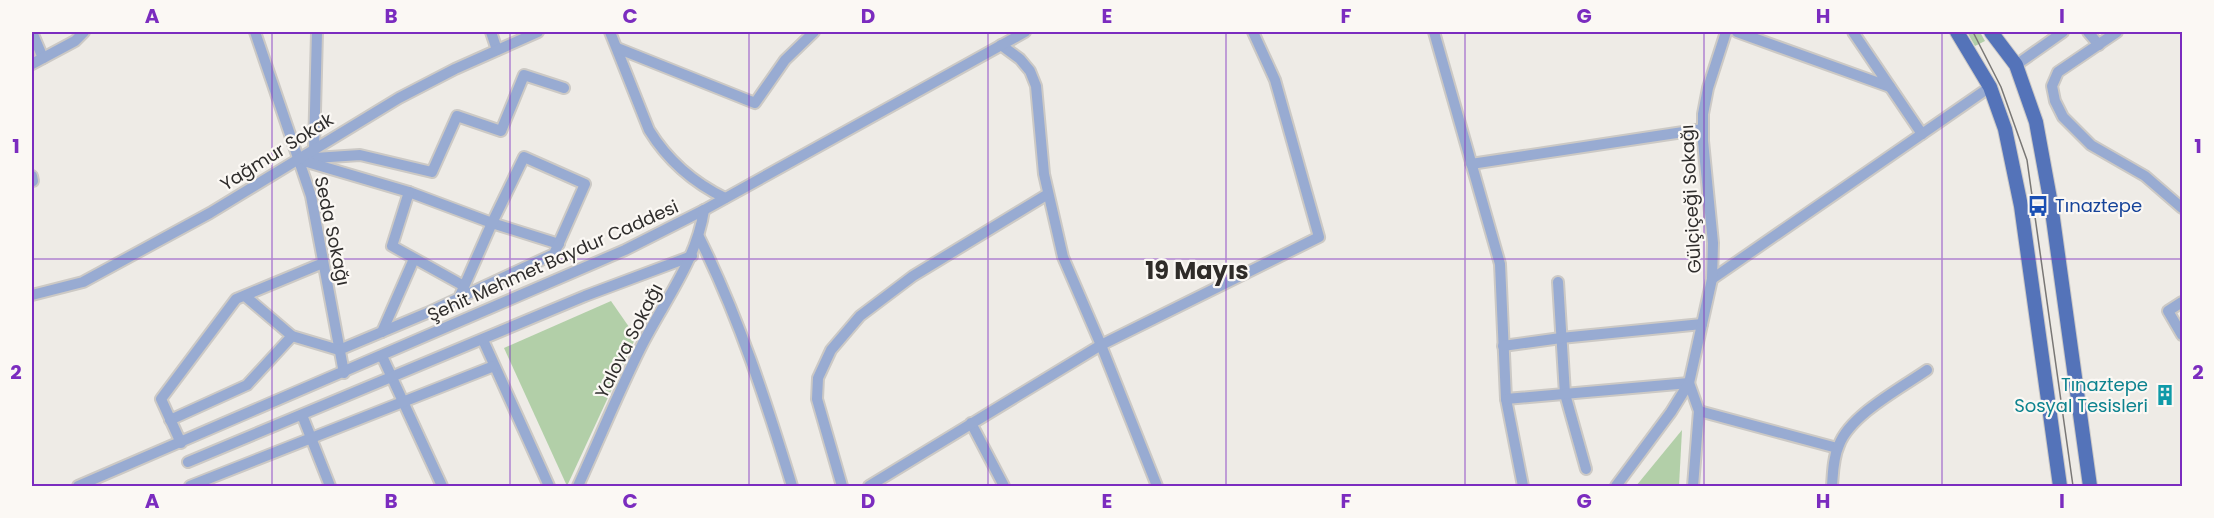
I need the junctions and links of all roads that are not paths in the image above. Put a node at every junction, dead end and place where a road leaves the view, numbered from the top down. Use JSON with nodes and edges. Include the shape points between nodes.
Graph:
{"nodes":[{"id":1,"x":32,"y":32,"type":"edge"},
{"id":2,"x":84,"y":32,"type":"edge"},
{"id":3,"x":255,"y":32,"type":"edge"},
{"id":4,"x":317,"y":32,"type":"edge"},
{"id":5,"x":491,"y":32,"type":"edge"},
{"id":6,"x":537,"y":32,"type":"edge"},
{"id":7,"x":610,"y":32,"type":"edge"},
{"id":8,"x":814,"y":32,"type":"edge"},
{"id":9,"x":1025,"y":32,"type":"edge"},
{"id":10,"x":1253,"y":32,"type":"edge"},
{"id":11,"x":1434,"y":32,"type":"edge"},
{"id":12,"x":1726,"y":32,"type":"edge"},
{"id":13,"x":1737,"y":32,"type":"edge"},
{"id":14,"x":1853,"y":32,"type":"edge"},
{"id":15,"x":1958,"y":32,"type":"edge"},
{"id":16,"x":1992,"y":32,"type":"edge"},
{"id":17,"x":2063,"y":32,"type":"edge"},
{"id":18,"x":2088,"y":32,"type":"edge"},
{"id":19,"x":2117,"y":32,"type":"edge"},
{"id":20,"x":1001,"y":45,"type":"junction"},
{"id":21,"x":2099,"y":45,"type":"junction"},
{"id":22,"x":617,"y":48,"type":"junction"},
{"id":23,"x":497,"y":50,"type":"junction"},
{"id":24,"x":43,"y":58,"type":"junction"},
{"id":25,"x":32,"y":64,"type":"edge"},
{"id":26,"x":2016,"y":65,"type":"junction"},
{"id":27,"x":1890,"y":87,"type":"junction"},
{"id":28,"x":1990,"y":87,"type":"junction"},
{"id":29,"x":564,"y":88,"type":"dead end"},
{"id":30,"x":1702,"y":129,"type":"junction"},
{"id":31,"x":1922,"y":134,"type":"junction"},
{"id":32,"x":314,"y":150,"type":"junction"},
{"id":33,"x":298,"y":160,"type":"junction"},
{"id":34,"x":1471,"y":164,"type":"junction"},
{"id":35,"x":409,"y":192,"type":"junction"},
{"id":36,"x":1048,"y":194,"type":"junction"},
{"id":37,"x":725,"y":198,"type":"junction"},
{"id":38,"x":2182,"y":208,"type":"edge"},
{"id":39,"x":704,"y":210,"type":"junction"},
{"id":40,"x":492,"y":223,"type":"junction"},
{"id":41,"x":699,"y":237,"type":"junction"},
{"id":42,"x":559,"y":244,"type":"junction"},
{"id":43,"x":692,"y":256,"type":"junction"},
{"id":44,"x":414,"y":259,"type":"junction"},
{"id":45,"x":323,"y":263,"type":"junction"},
{"id":46,"x":1712,"y":279,"type":"junction"},
{"id":47,"x":1558,"y":282,"type":"dead end"},
{"id":48,"x":464,"y":286,"type":"junction"},
{"id":49,"x":32,"y":296,"type":"edge"},
{"id":50,"x":245,"y":296,"type":"junction"},
{"id":51,"x":459,"y":298,"type":"junction"},
{"id":52,"x":2182,"y":302,"type":"edge"},
{"id":53,"x":1702,"y":324,"type":"junction"},
{"id":54,"x":382,"y":332,"type":"junction"},
{"id":55,"x":2182,"y":335,"type":"edge"},
{"id":56,"x":292,"y":336,"type":"junction"},
{"id":57,"x":1562,"y":338,"type":"junction"},
{"id":58,"x":483,"y":340,"type":"junction"},
{"id":59,"x":1101,"y":345,"type":"junction"},
{"id":60,"x":1503,"y":346,"type":"junction"},
{"id":61,"x":339,"y":350,"type":"junction"},
{"id":62,"x":382,"y":356,"type":"junction"},
{"id":63,"x":494,"y":366,"type":"junction"},
{"id":64,"x":1928,"y":370,"type":"dead end"},
{"id":65,"x":344,"y":373,"type":"junction"},
{"id":66,"x":392,"y":378,"type":"junction"},
{"id":67,"x":1689,"y":383,"type":"junction"},
{"id":68,"x":1565,"y":394,"type":"junction"},
{"id":69,"x":1506,"y":399,"type":"junction"},
{"id":70,"x":403,"y":402,"type":"junction"},
{"id":71,"x":1698,"y":411,"type":"junction"},
{"id":72,"x":302,"y":415,"type":"junction"},
{"id":73,"x":170,"y":420,"type":"junction"},
{"id":74,"x":971,"y":423,"type":"junction"},
{"id":75,"x":311,"y":439,"type":"junction"},
{"id":76,"x":181,"y":443,"type":"junction"},
{"id":77,"x":1837,"y":448,"type":"junction"},
{"id":78,"x":188,"y":462,"type":"dead end"},
{"id":79,"x":1586,"y":469,"type":"dead end"},
{"id":80,"x":78,"y":486,"type":"edge"},
{"id":81,"x":190,"y":486,"type":"edge"},
{"id":82,"x":330,"y":486,"type":"edge"},
{"id":83,"x":442,"y":486,"type":"edge"},
{"id":84,"x":549,"y":486,"type":"edge"},
{"id":85,"x":578,"y":486,"type":"edge"},
{"id":86,"x":792,"y":486,"type":"edge"},
{"id":87,"x":842,"y":486,"type":"edge"},
{"id":88,"x":869,"y":486,"type":"edge"},
{"id":89,"x":1004,"y":486,"type":"edge"},
{"id":90,"x":1157,"y":486,"type":"edge"},
{"id":91,"x":1523,"y":486,"type":"edge"},
{"id":92,"x":1616,"y":486,"type":"edge"},
{"id":93,"x":1693,"y":486,"type":"edge"},
{"id":94,"x":1832,"y":486,"type":"edge"},
{"id":95,"x":2060,"y":486,"type":"edge"},
{"id":96,"x":2090,"y":486,"type":"edge"}],
"edges":[{"from":1,"to":24,"type":"street"},
{"from":2,"to":24,"type":"street"},
{"from":3,"to":33,"type":"street","name":"Seda Sokağı"},
{"from":4,"to":32,"type":"street"},
{"from":5,"to":23,"type":"street"},
{"from":6,"to":23,"type":"street","name":"Yağmur Sokak"},
{"from":7,"to":22,"type":"street"},
{"from":8,"to":22,"type":"street","via":[[785,60],[755,103]]},
{"from":9,"to":20,"type":"street","name":"Şehit Mehmet Baydur Caddesi"},
{"from":10,"to":59,"type":"street","via":[[1275,80],[1319,237]]},
{"from":11,"to":34,"type":"street"},
{"from":12,"to":30,"type":"street","name":"Gülçiçeği Sokağı","via":[[1708,88]]},
{"from":13,"to":27,"type":"street"},
{"from":14,"to":27,"type":"street"},
{"from":15,"to":28,"type":"main road"},
{"from":16,"to":26,"type":"main road"},
{"from":17,"to":26,"type":"street"},
{"from":18,"to":21,"type":"street"},
{"from":19,"to":21,"type":"street"},
{"from":20,"to":36,"type":"street","via":[[1020,59],[1036,86]]},
{"from":20,"to":37,"type":"street","name":"Şehit Mehmet Baydur Caddesi"},
{"from":21,"to":38,"type":"street","via":[[2058,72],[2054,79],[2052,94],[2063,117],[2091,145],[2145,176]]},
{"from":22,"to":37,"type":"street","via":[[648,130],[659,146],[690,177]]},
{"from":23,"to":32,"type":"street","name":"Yağmur Sokak","via":[[399,98]]},
{"from":24,"to":25,"type":"street"},
{"from":26,"to":96,"type":"main road","via":[[2036,122],[2051,204]]},
{"from":27,"to":31,"type":"street"},
{"from":28,"to":31,"type":"street"},
{"from":28,"to":95,"type":"main road","via":[[2005,129],[2022,206]]},
{"from":29,"to":33,"type":"street","via":[[524,75],[501,131],[457,116],[432,172],[360,155]]},
{"from":30,"to":34,"type":"street"},
{"from":30,"to":46,"type":"street","name":"Gülçiçeği Sokağı","via":[[1712,218]]},
{"from":31,"to":46,"type":"street"},
{"from":32,"to":33,"type":"street","name":"Yağmur Sokak"},
{"from":33,"to":35,"type":"street"},
{"from":33,"to":45,"type":"street","name":"Seda Sokağı","via":[[311,196]]},
{"from":33,"to":49,"type":"street","name":"Yağmur Sokak","via":[[83,282]]},
{"from":34,"to":60,"type":"street","via":[[1500,264]]},
{"from":35,"to":40,"type":"street"},
{"from":35,"to":44,"type":"street","via":[[392,246]]},
{"from":36,"to":59,"type":"street","via":[[1063,257]]},
{"from":36,"to":87,"type":"street","via":[[914,276],[860,316],[831,351],[818,378],[817,399]]},
{"from":37,"to":39,"type":"street","name":"Şehit Mehmet Baydur Caddesi"},
{"from":39,"to":41,"type":"street","name":"Yalova Sokağı"},
{"from":39,"to":62,"type":"street","name":"Şehit Mehmet Baydur Caddesi","via":[[625,250]]},
{"from":40,"to":42,"type":"street"},
{"from":40,"to":42,"type":"street","via":[[524,157],[585,184]]},
{"from":40,"to":48,"type":"street"},
{"from":41,"to":43,"type":"street","name":"Yalova Sokağı"},
{"from":41,"to":86,"type":"street","via":[[748,351]]},
{"from":42,"to":51,"type":"street","via":[[554,254]]},
{"from":43,"to":58,"type":"street"},
{"from":43,"to":85,"type":"street","name":"Yalova Sokağı","via":[[641,347]]},
{"from":44,"to":48,"type":"street"},
{"from":44,"to":54,"type":"street"},
{"from":45,"to":50,"type":"street"},
{"from":45,"to":61,"type":"street","name":"Seda Sokağı"},
{"from":46,"to":53,"type":"street","name":"Gülçiçeği Sokağı"},
{"from":47,"to":57,"type":"street"},
{"from":48,"to":51,"type":"street"},
{"from":50,"to":56,"type":"street"},
{"from":50,"to":73,"type":"street","via":[[236,299],[161,399]]},
{"from":51,"to":54,"type":"street"},
{"from":52,"to":55,"type":"street","via":[[2168,311]]},
{"from":53,"to":57,"type":"street"},
{"from":53,"to":67,"type":"street","name":"Gülçiçeği Sokağı"},
{"from":54,"to":61,"type":"street"},
{"from":56,"to":61,"type":"street"},
{"from":56,"to":73,"type":"street","via":[[247,385]]},
{"from":57,"to":60,"type":"street"},
{"from":57,"to":68,"type":"street"},
{"from":58,"to":63,"type":"street"},
{"from":58,"to":66,"type":"street"},
{"from":59,"to":74,"type":"street"},
{"from":59,"to":90,"type":"street"},
{"from":60,"to":69,"type":"street"},
{"from":61,"to":65,"type":"street","name":"Seda Sokağı"},
{"from":62,"to":65,"type":"street","name":"Şehit Mehmet Baydur Caddesi"},
{"from":62,"to":66,"type":"street"},
{"from":63,"to":70,"type":"street"},
{"from":63,"to":84,"type":"street"},
{"from":64,"to":77,"type":"street","via":[[1857,419]]},
{"from":65,"to":76,"type":"street","name":"Şehit Mehmet Baydur Caddesi"},
{"from":66,"to":70,"type":"street"},
{"from":66,"to":72,"type":"street"},
{"from":67,"to":68,"type":"street"},
{"from":67,"to":71,"type":"street"},
{"from":67,"to":92,"type":"street","name":"Gülçiçeği Sokağı"},
{"from":68,"to":69,"type":"street"},
{"from":68,"to":79,"type":"street"},
{"from":69,"to":91,"type":"street"},
{"from":70,"to":75,"type":"street"},
{"from":70,"to":83,"type":"street"},
{"from":71,"to":77,"type":"street"},
{"from":71,"to":93,"type":"street"},
{"from":72,"to":75,"type":"street"},
{"from":72,"to":78,"type":"street"},
{"from":73,"to":76,"type":"street"},
{"from":74,"to":88,"type":"street"},
{"from":74,"to":89,"type":"street"},
{"from":75,"to":81,"type":"street"},
{"from":75,"to":82,"type":"street"},
{"from":76,"to":80,"type":"street","name":"Şehit Mehmet Baydur Caddesi"},
{"from":77,"to":94,"type":"street"}]}
